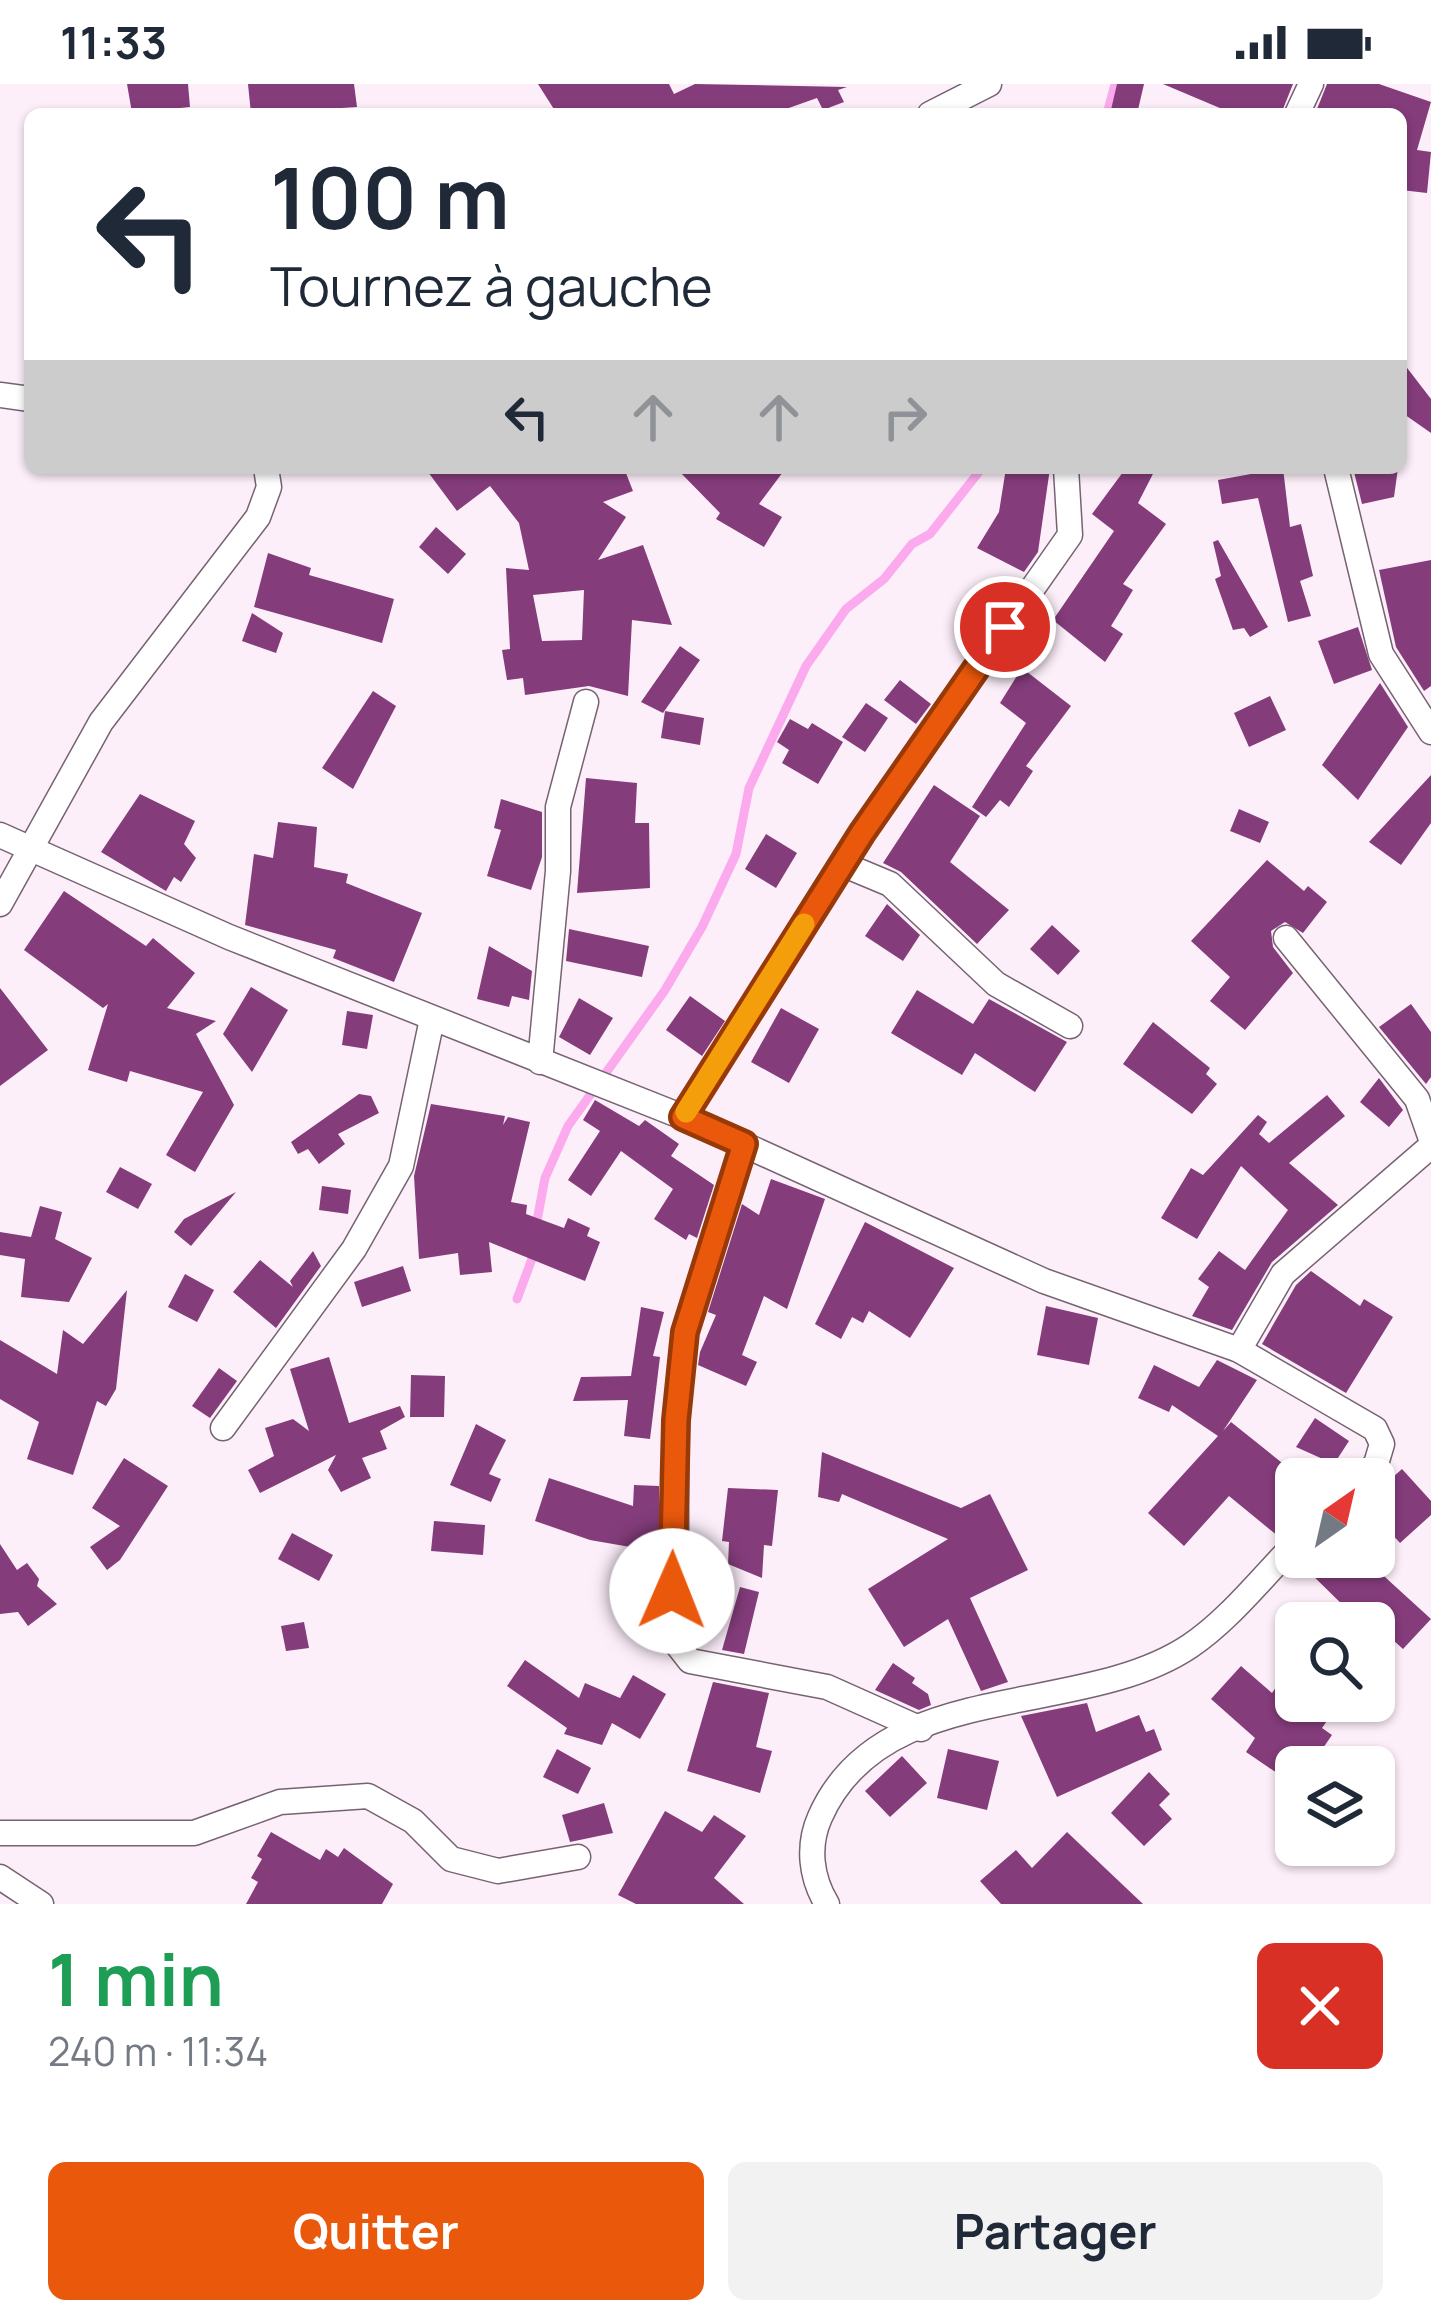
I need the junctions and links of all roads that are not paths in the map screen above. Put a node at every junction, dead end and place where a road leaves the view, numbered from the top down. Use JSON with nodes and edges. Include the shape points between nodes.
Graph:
{"nodes":[{"id":1,"x":987,"y":84,"type":"edge"},
{"id":2,"x":941,"y":108,"type":"edge"},
{"id":3,"x":267,"y":474,"type":"edge"},
{"id":4,"x":1066,"y":474,"type":"edge"},
{"id":5,"x":1337,"y":474,"type":"edge"},
{"id":6,"x":586,"y":702,"type":"dead end"},
{"id":7,"x":1431,"y":732,"type":"edge"},
{"id":8,"x":0,"y":835,"type":"edge"},
{"id":9,"x":30,"y":851,"type":"junction"},
{"id":10,"x":842,"y":864,"type":"junction"},
{"id":11,"x":0,"y":904,"type":"edge"},
{"id":12,"x":1286,"y":938,"type":"dead end"},
{"id":13,"x":432,"y":1018,"type":"junction"},
{"id":14,"x":1070,"y":1026,"type":"dead end"},
{"id":15,"x":540,"y":1062,"type":"junction"},
{"id":16,"x":683,"y":1117,"type":"junction"},
{"id":17,"x":1431,"y":1143,"type":"edge"},
{"id":18,"x":744,"y":1144,"type":"junction"},
{"id":19,"x":1239,"y":1350,"type":"junction"},
{"id":20,"x":223,"y":1428,"type":"dead end"},
{"id":21,"x":1378,"y":1458,"type":"edge"},
{"id":22,"x":1275,"y":1563,"type":"edge"},
{"id":23,"x":921,"y":1730,"type":"junction"},
{"id":24,"x":0,"y":1833,"type":"edge"},
{"id":25,"x":578,"y":1857,"type":"dead end"},
{"id":26,"x":0,"y":1877,"type":"edge"},
{"id":27,"x":41,"y":1904,"type":"edge"},
{"id":28,"x":827,"y":1904,"type":"edge"}],
"edges":[{"from":1,"to":2,"type":"street"},
{"from":3,"to":9,"type":"street","via":[[258,517],[101,722]]},
{"from":4,"to":10,"type":"street","via":[[1070,535]]},
{"from":5,"to":7,"type":"street","via":[[1381,654]]},
{"from":6,"to":15,"type":"street","via":[[558,807]]},
{"from":8,"to":9,"type":"street"},
{"from":9,"to":11,"type":"street"},
{"from":9,"to":13,"type":"street"},
{"from":10,"to":14,"type":"street","via":[[890,884],[996,984]]},
{"from":10,"to":16,"type":"street"},
{"from":12,"to":17,"type":"street","via":[[1417,1099]]},
{"from":13,"to":15,"type":"street"},
{"from":13,"to":20,"type":"street","via":[[401,1166],[319,1301]]},
{"from":15,"to":16,"type":"street"},
{"from":16,"to":18,"type":"street"},
{"from":17,"to":19,"type":"street","via":[[1283,1274]]},
{"from":18,"to":19,"type":"street","via":[[1044,1280]]},
{"from":18,"to":23,"type":"street","via":[[685,1332],[676,1420],[676,1643],[690,1661],[827,1688]]},
{"from":19,"to":21,"type":"street","via":[[1375,1429]]},
{"from":22,"to":23,"type":"street","via":[[1190,1646],[1118,1678],[996,1703]]},
{"from":23,"to":28,"type":"street","via":[[872,1747],[830,1795],[812,1835],[815,1885]]},
{"from":24,"to":25,"type":"street","via":[[194,1833],[280,1802],[368,1796],[412,1821],[451,1858],[498,1871]]},
{"from":26,"to":27,"type":"street"}]}
